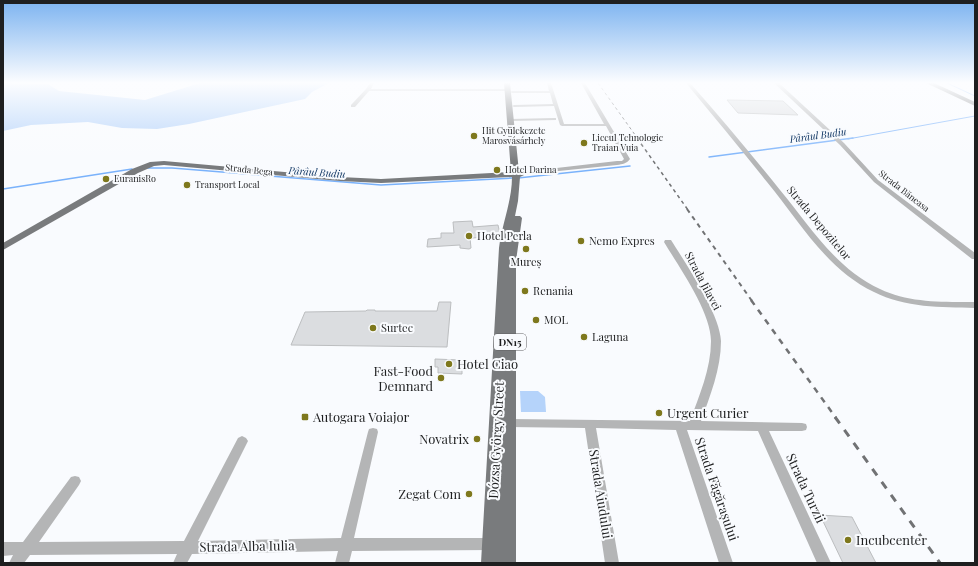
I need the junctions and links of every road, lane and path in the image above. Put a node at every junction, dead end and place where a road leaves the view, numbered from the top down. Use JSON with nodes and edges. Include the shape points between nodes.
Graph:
{"nodes":[{"id":1,"x":512,"y":109,"type":"edge"},
{"id":2,"x":514,"y":109,"type":"edge"},
{"id":3,"x":557,"y":109,"type":"edge"},
{"id":4,"x":597,"y":109,"type":"edge"},
{"id":5,"x":710,"y":109,"type":"edge"},
{"id":6,"x":805,"y":109,"type":"edge"},
{"id":7,"x":554,"y":119,"type":"dead end"},
{"id":8,"x":513,"y":120,"type":"junction"},
{"id":9,"x":606,"y":125,"type":"junction"},
{"id":10,"x":519,"y":176,"type":"junction"},
{"id":11,"x":668,"y":242,"type":"dead end"},
{"id":12,"x":3,"y":247,"type":"edge"},
{"id":13,"x":975,"y":257,"type":"edge"},
{"id":14,"x":975,"y":305,"type":"edge"},
{"id":15,"x":509,"y":424,"type":"junction"},
{"id":16,"x":590,"y":424,"type":"junction"},
{"id":17,"x":680,"y":425,"type":"junction"},
{"id":18,"x":694,"y":426,"type":"junction"},
{"id":19,"x":762,"y":426,"type":"junction"},
{"id":20,"x":802,"y":427,"type":"dead end"},
{"id":21,"x":374,"y":432,"type":"dead end"},
{"id":22,"x":242,"y":441,"type":"dead end"},
{"id":23,"x":75,"y":481,"type":"dead end"},
{"id":24,"x":499,"y":544,"type":"junction"},
{"id":25,"x":347,"y":545,"type":"junction"},
{"id":26,"x":187,"y":547,"type":"junction"},
{"id":27,"x":3,"y":549,"type":"edge"},
{"id":28,"x":25,"y":550,"type":"junction"},
{"id":29,"x":16,"y":563,"type":"edge"},
{"id":30,"x":180,"y":563,"type":"edge"},
{"id":31,"x":342,"y":563,"type":"edge"},
{"id":32,"x":490,"y":563,"type":"edge"},
{"id":33,"x":507,"y":563,"type":"edge"},
{"id":34,"x":612,"y":563,"type":"edge"},
{"id":35,"x":726,"y":563,"type":"edge"},
{"id":36,"x":824,"y":563,"type":"edge"}],
"edges":[{"from":1,"to":8,"type":"main road","number":"DN15"},
{"from":2,"to":8,"type":"main road","number":"DN15"},
{"from":3,"to":9,"type":"street","via":[[562,125]]},
{"from":4,"to":9,"type":"street"},
{"from":5,"to":14,"type":"street","name":"Strada Depozitelor","via":[[854,279],[878,292],[903,300],[923,304]]},
{"from":6,"to":13,"type":"street","name":"Strada Băneasa","via":[[876,181]]},
{"from":7,"to":8,"type":"street"},
{"from":8,"to":10,"type":"main road","number":"DN15"},
{"from":9,"to":10,"type":"street","via":[[626,155],[627,159],[624,162]]},
{"from":10,"to":12,"type":"main road","name":"Strada Bega","via":[[381,181],[164,163],[135,171]]},
{"from":10,"to":15,"type":"main road","name":"Dózsa György Street","number":"DN15","via":[[521,201],[512,249]]},
{"from":10,"to":24,"type":"main road","name":"Dózsa György Street","number":"DN15","via":[[504,248],[500,356]]},
{"from":11,"to":18,"type":"street","name":"Strada Jilavei","via":[[701,299],[716,339],[708,384]]},
{"from":15,"to":16,"type":"street"},
{"from":15,"to":24,"type":"main road","name":"Dózsa György Street","number":"DN15"},
{"from":16,"to":17,"type":"street"},
{"from":16,"to":34,"type":"street","name":"Strada Aiudului"},
{"from":17,"to":18,"type":"street"},
{"from":17,"to":35,"type":"street","name":"Strada Făgărașului"},
{"from":18,"to":19,"type":"street"},
{"from":19,"to":20,"type":"street"},
{"from":19,"to":36,"type":"street","name":"Strada Turzii"},
{"from":21,"to":25,"type":"street"},
{"from":22,"to":26,"type":"street"},
{"from":23,"to":28,"type":"street"},
{"from":24,"to":25,"type":"street","name":"Strada Alba Iulia"},
{"from":24,"to":32,"type":"main road","name":"Dózsa György Street","number":"DN15"},
{"from":24,"to":33,"type":"main road","name":"Dózsa György Street","number":"DN15"},
{"from":25,"to":26,"type":"street","name":"Strada Alba Iulia"},
{"from":25,"to":31,"type":"street"},
{"from":26,"to":28,"type":"street","name":"Strada Alba Iulia"},
{"from":26,"to":30,"type":"street"},
{"from":27,"to":28,"type":"street","name":"Strada Alba Iulia"},
{"from":28,"to":29,"type":"street"}]}
